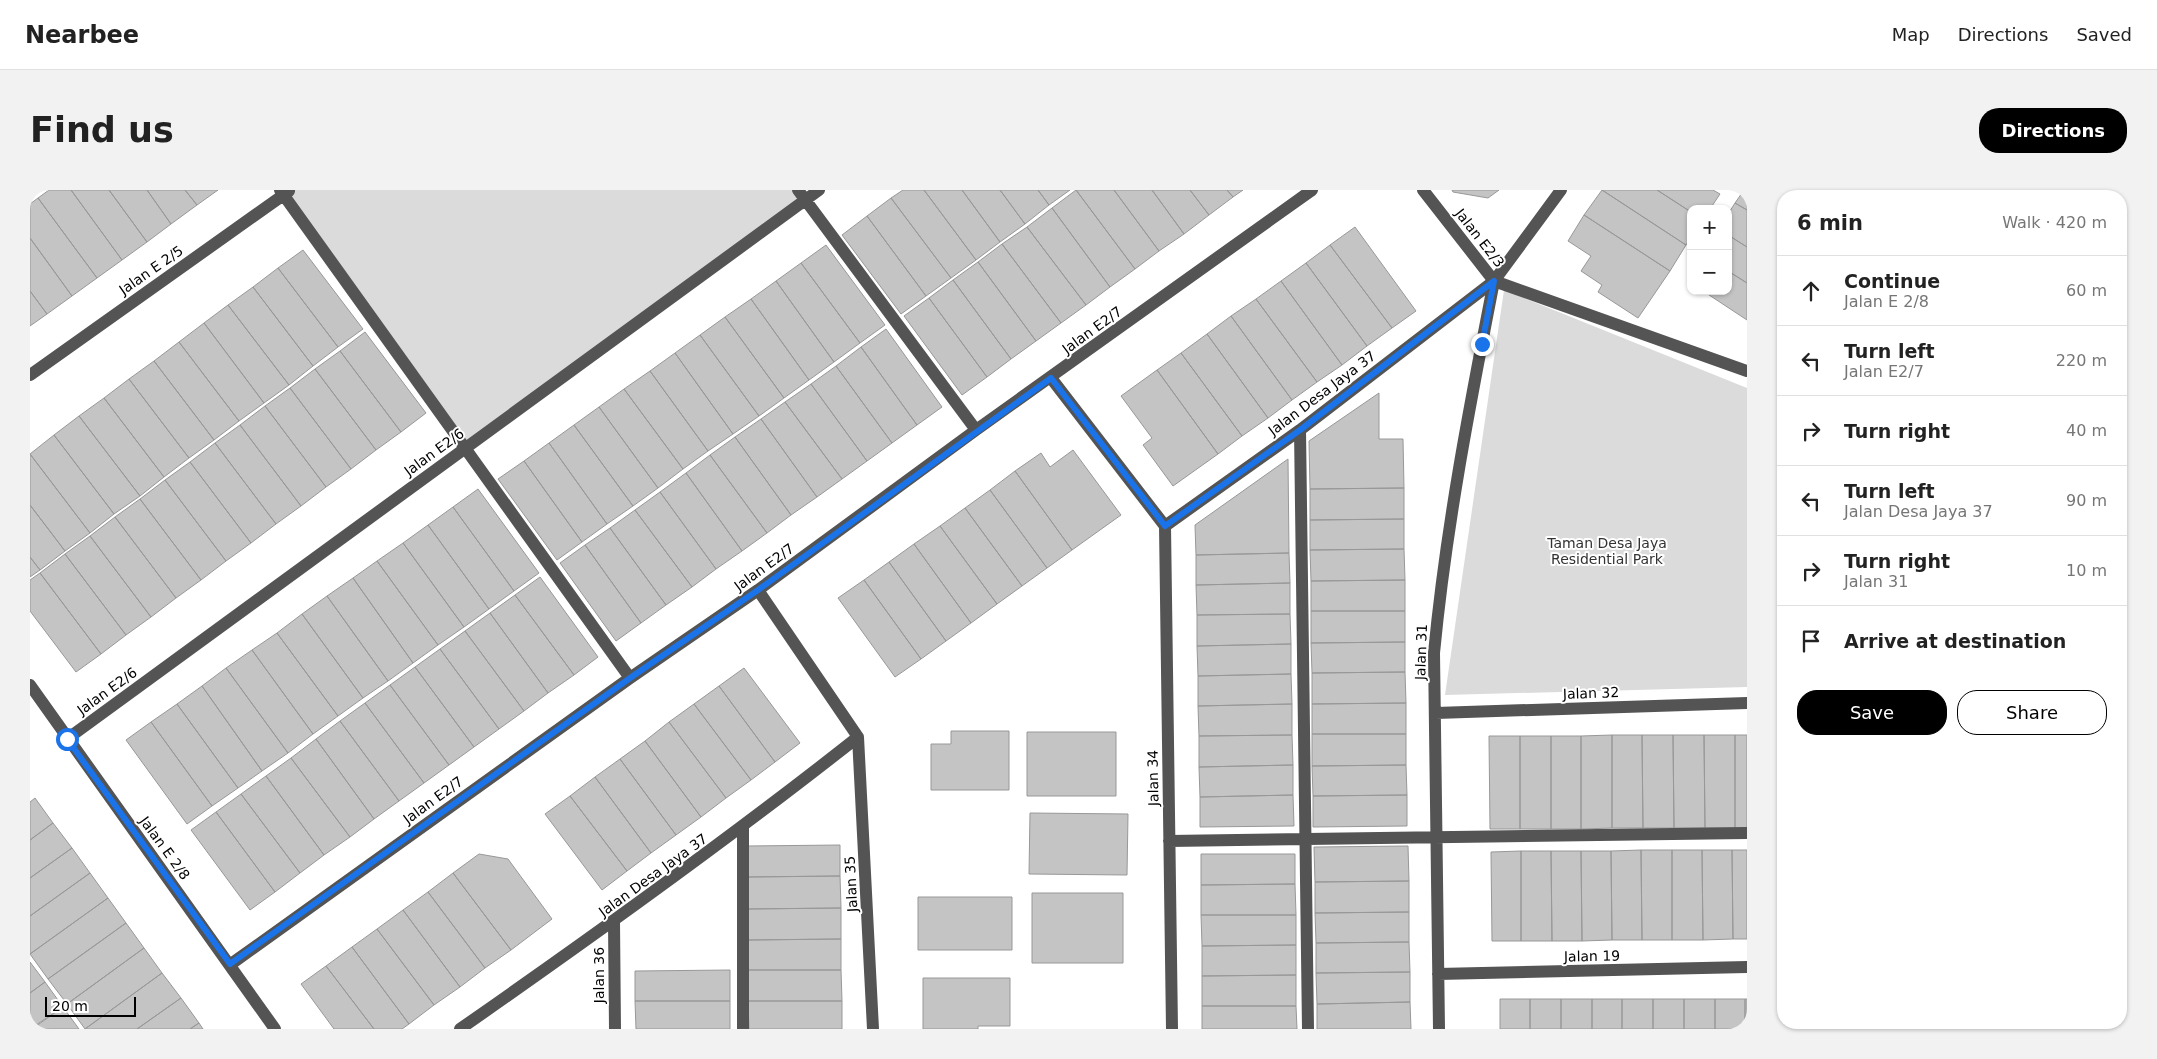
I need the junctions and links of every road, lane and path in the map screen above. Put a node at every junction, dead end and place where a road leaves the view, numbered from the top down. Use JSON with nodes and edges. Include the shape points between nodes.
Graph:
{"nodes":[{"id":1,"x":819,"y":190,"type":"edge"},
{"id":2,"x":1312,"y":190,"type":"edge"},
{"id":3,"x":1423,"y":190,"type":"edge"},
{"id":4,"x":1560,"y":190,"type":"edge"},
{"id":5,"x":284,"y":191,"type":"edge"},
{"id":6,"x":802,"y":195,"type":"edge"},
{"id":7,"x":1494,"y":281,"type":"junction"},
{"id":8,"x":1747,"y":371,"type":"edge"},
{"id":9,"x":30,"y":375,"type":"edge"},
{"id":10,"x":1051,"y":378,"type":"junction"},
{"id":11,"x":976,"y":430,"type":"junction"},
{"id":12,"x":1300,"y":430,"type":"junction"},
{"id":13,"x":466,"y":448,"type":"junction"},
{"id":14,"x":1165,"y":526,"type":"junction"},
{"id":15,"x":758,"y":590,"type":"junction"},
{"id":16,"x":630,"y":678,"type":"junction"},
{"id":17,"x":30,"y":685,"type":"edge"},
{"id":18,"x":1747,"y":703,"type":"edge"},
{"id":19,"x":1436,"y":713,"type":"junction"},
{"id":20,"x":858,"y":738,"type":"junction"},
{"id":21,"x":67,"y":739,"type":"junction"},
{"id":22,"x":742,"y":828,"type":"junction"},
{"id":23,"x":1747,"y":833,"type":"edge"},
{"id":24,"x":1438,"y":837,"type":"junction"},
{"id":25,"x":1306,"y":839,"type":"junction"},
{"id":26,"x":1169,"y":841,"type":"junction"},
{"id":27,"x":614,"y":922,"type":"junction"},
{"id":28,"x":230,"y":964,"type":"junction"},
{"id":29,"x":1747,"y":967,"type":"edge"},
{"id":30,"x":1438,"y":974,"type":"junction"},
{"id":31,"x":480,"y":1015,"type":"junction"},
{"id":32,"x":275,"y":1029,"type":"edge"},
{"id":33,"x":460,"y":1029,"type":"edge"},
{"id":34,"x":480,"y":1029,"type":"edge"},
{"id":35,"x":615,"y":1029,"type":"edge"},
{"id":36,"x":743,"y":1029,"type":"edge"},
{"id":37,"x":873,"y":1029,"type":"edge"},
{"id":38,"x":1172,"y":1029,"type":"edge"},
{"id":39,"x":1308,"y":1029,"type":"edge"},
{"id":40,"x":1439,"y":1029,"type":"edge"}],
"edges":[{"from":1,"to":6,"type":"street","name":"Jalan E2/6"},
{"from":2,"to":10,"type":"street","name":"Jalan E2/7"},
{"from":3,"to":7,"type":"street","name":"Jalan E2/3"},
{"from":4,"to":7,"type":"street"},
{"from":5,"to":9,"type":"street","name":"Jalan E 2/5"},
{"from":5,"to":13,"type":"street"},
{"from":6,"to":11,"type":"street"},
{"from":6,"to":13,"type":"street","name":"Jalan E2/6"},
{"from":7,"to":8,"type":"street"},
{"from":7,"to":12,"type":"street","name":"Jalan Desa Jaya 37"},
{"from":7,"to":19,"type":"street","name":"Jalan 31","via":[[1460,453],[1440,593],[1434,653]]},
{"from":10,"to":11,"type":"street","name":"Jalan E2/7"},
{"from":10,"to":14,"type":"street"},
{"from":11,"to":15,"type":"street","name":"Jalan E2/7"},
{"from":12,"to":14,"type":"street","name":"Jalan Desa Jaya 37"},
{"from":12,"to":25,"type":"street"},
{"from":13,"to":16,"type":"street"},
{"from":13,"to":21,"type":"street","name":"Jalan E2/6"},
{"from":14,"to":26,"type":"street","name":"Jalan 34"},
{"from":15,"to":16,"type":"street","name":"Jalan E2/7"},
{"from":15,"to":20,"type":"street"},
{"from":16,"to":28,"type":"street","name":"Jalan E2/7"},
{"from":17,"to":21,"type":"street","name":"Jalan E 2/8"},
{"from":18,"to":19,"type":"street","name":"Jalan 32"},
{"from":19,"to":24,"type":"street","name":"Jalan 31"},
{"from":20,"to":22,"type":"street","name":"Jalan Desa Jaya 37"},
{"from":20,"to":37,"type":"street","name":"Jalan 35"},
{"from":21,"to":28,"type":"street","name":"Jalan E 2/8"},
{"from":22,"to":27,"type":"street","name":"Jalan Desa Jaya 37"},
{"from":22,"to":36,"type":"street"},
{"from":23,"to":24,"type":"street"},
{"from":24,"to":25,"type":"street"},
{"from":24,"to":30,"type":"street","name":"Jalan 31"},
{"from":25,"to":26,"type":"street"},
{"from":25,"to":39,"type":"street"},
{"from":26,"to":38,"type":"street","name":"Jalan 34"},
{"from":27,"to":31,"type":"street","name":"Jalan Desa Jaya 37"},
{"from":27,"to":35,"type":"street","name":"Jalan 36"},
{"from":28,"to":32,"type":"street","name":"Jalan E 2/8"},
{"from":29,"to":30,"type":"street","name":"Jalan 19"},
{"from":30,"to":40,"type":"street","name":"Jalan 31"},
{"from":31,"to":33,"type":"street","name":"Jalan Desa Jaya 37"},
{"from":31,"to":34,"type":"street"}]}
